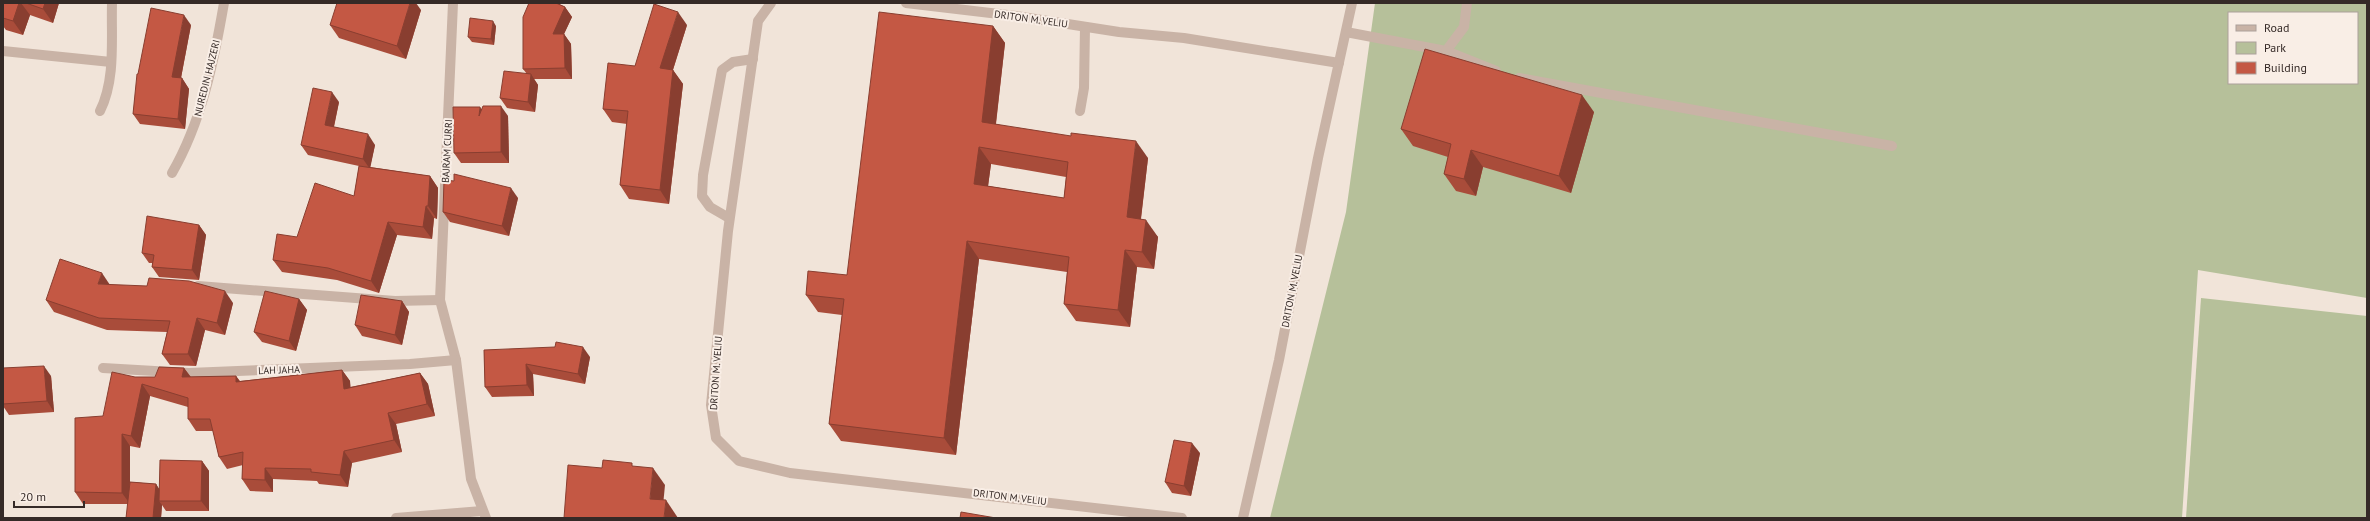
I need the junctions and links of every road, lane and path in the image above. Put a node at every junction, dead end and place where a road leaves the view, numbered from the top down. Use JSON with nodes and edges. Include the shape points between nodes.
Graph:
{"nodes":[{"id":1,"x":112,"y":3,"type":"edge"},
{"id":2,"x":224,"y":3,"type":"edge"},
{"id":3,"x":453,"y":3,"type":"edge"},
{"id":4,"x":771,"y":3,"type":"edge"},
{"id":5,"x":906,"y":3,"type":"edge"},
{"id":6,"x":1352,"y":3,"type":"edge"},
{"id":7,"x":1467,"y":3,"type":"edge"},
{"id":8,"x":1085,"y":27,"type":"junction"},
{"id":9,"x":1346,"y":32,"type":"junction"},
{"id":10,"x":3,"y":51,"type":"edge"},
{"id":11,"x":1446,"y":51,"type":"junction"},
{"id":12,"x":753,"y":58,"type":"junction"},
{"id":13,"x":111,"y":62,"type":"junction"},
{"id":14,"x":1339,"y":63,"type":"junction"},
{"id":15,"x":100,"y":111,"type":"dead end"},
{"id":16,"x":1080,"y":111,"type":"dead end"},
{"id":17,"x":1892,"y":146,"type":"dead end"},
{"id":18,"x":172,"y":173,"type":"dead end"},
{"id":19,"x":729,"y":218,"type":"junction"},
{"id":20,"x":185,"y":285,"type":"edge"},
{"id":21,"x":440,"y":300,"type":"junction"},
{"id":22,"x":456,"y":360,"type":"junction"},
{"id":23,"x":102,"y":368,"type":"dead end"},
{"id":24,"x":484,"y":515,"type":"edge"},
{"id":25,"x":396,"y":518,"type":"edge"},
{"id":26,"x":1182,"y":518,"type":"edge"},
{"id":27,"x":1243,"y":518,"type":"edge"}],
"edges":[{"from":1,"to":13,"type":"street"},
{"from":2,"to":18,"type":"street","name":"NUREDIN HAJZERI","via":[[201,107]]},
{"from":3,"to":21,"type":"street","name":"BAJRAM CURRI"},
{"from":4,"to":12,"type":"street","name":"DRITON M. VELIU","via":[[758,21]]},
{"from":5,"to":8,"type":"street","name":"DRITON M. VELIU"},
{"from":6,"to":9,"type":"street","name":"DRITON M. VELIU"},
{"from":7,"to":11,"type":"street","via":[[1464,27]]},
{"from":8,"to":14,"type":"street","name":"DRITON M. VELIU","via":[[1184,38]]},
{"from":8,"to":16,"type":"street","via":[[1084,88]]},
{"from":9,"to":11,"type":"street"},
{"from":9,"to":14,"type":"street","name":"DRITON M. VELIU"},
{"from":10,"to":13,"type":"street"},
{"from":11,"to":17,"type":"street","via":[[1508,76]]},
{"from":12,"to":19,"type":"street","name":"DRITON M. VELIU"},
{"from":12,"to":19,"type":"street","via":[[733,62],[722,70],[703,175],[702,196],[710,207]]},
{"from":13,"to":15,"type":"street","via":[[106,97]]},
{"from":14,"to":27,"type":"street","name":"DRITON M. VELIU","via":[[1279,360]]},
{"from":19,"to":26,"type":"street","name":"DRITON M. VELIU","via":[[711,405],[716,438],[740,461],[790,473]]},
{"from":20,"to":21,"type":"street","via":[[395,300]]},
{"from":21,"to":22,"type":"street","name":"BAJRAM CURRI"},
{"from":22,"to":23,"type":"street","name":"LAH JAHA","via":[[189,373]]},
{"from":22,"to":24,"type":"street","name":"BAJRAM CURRI","via":[[471,479]]},
{"from":24,"to":25,"type":"street"}]}
